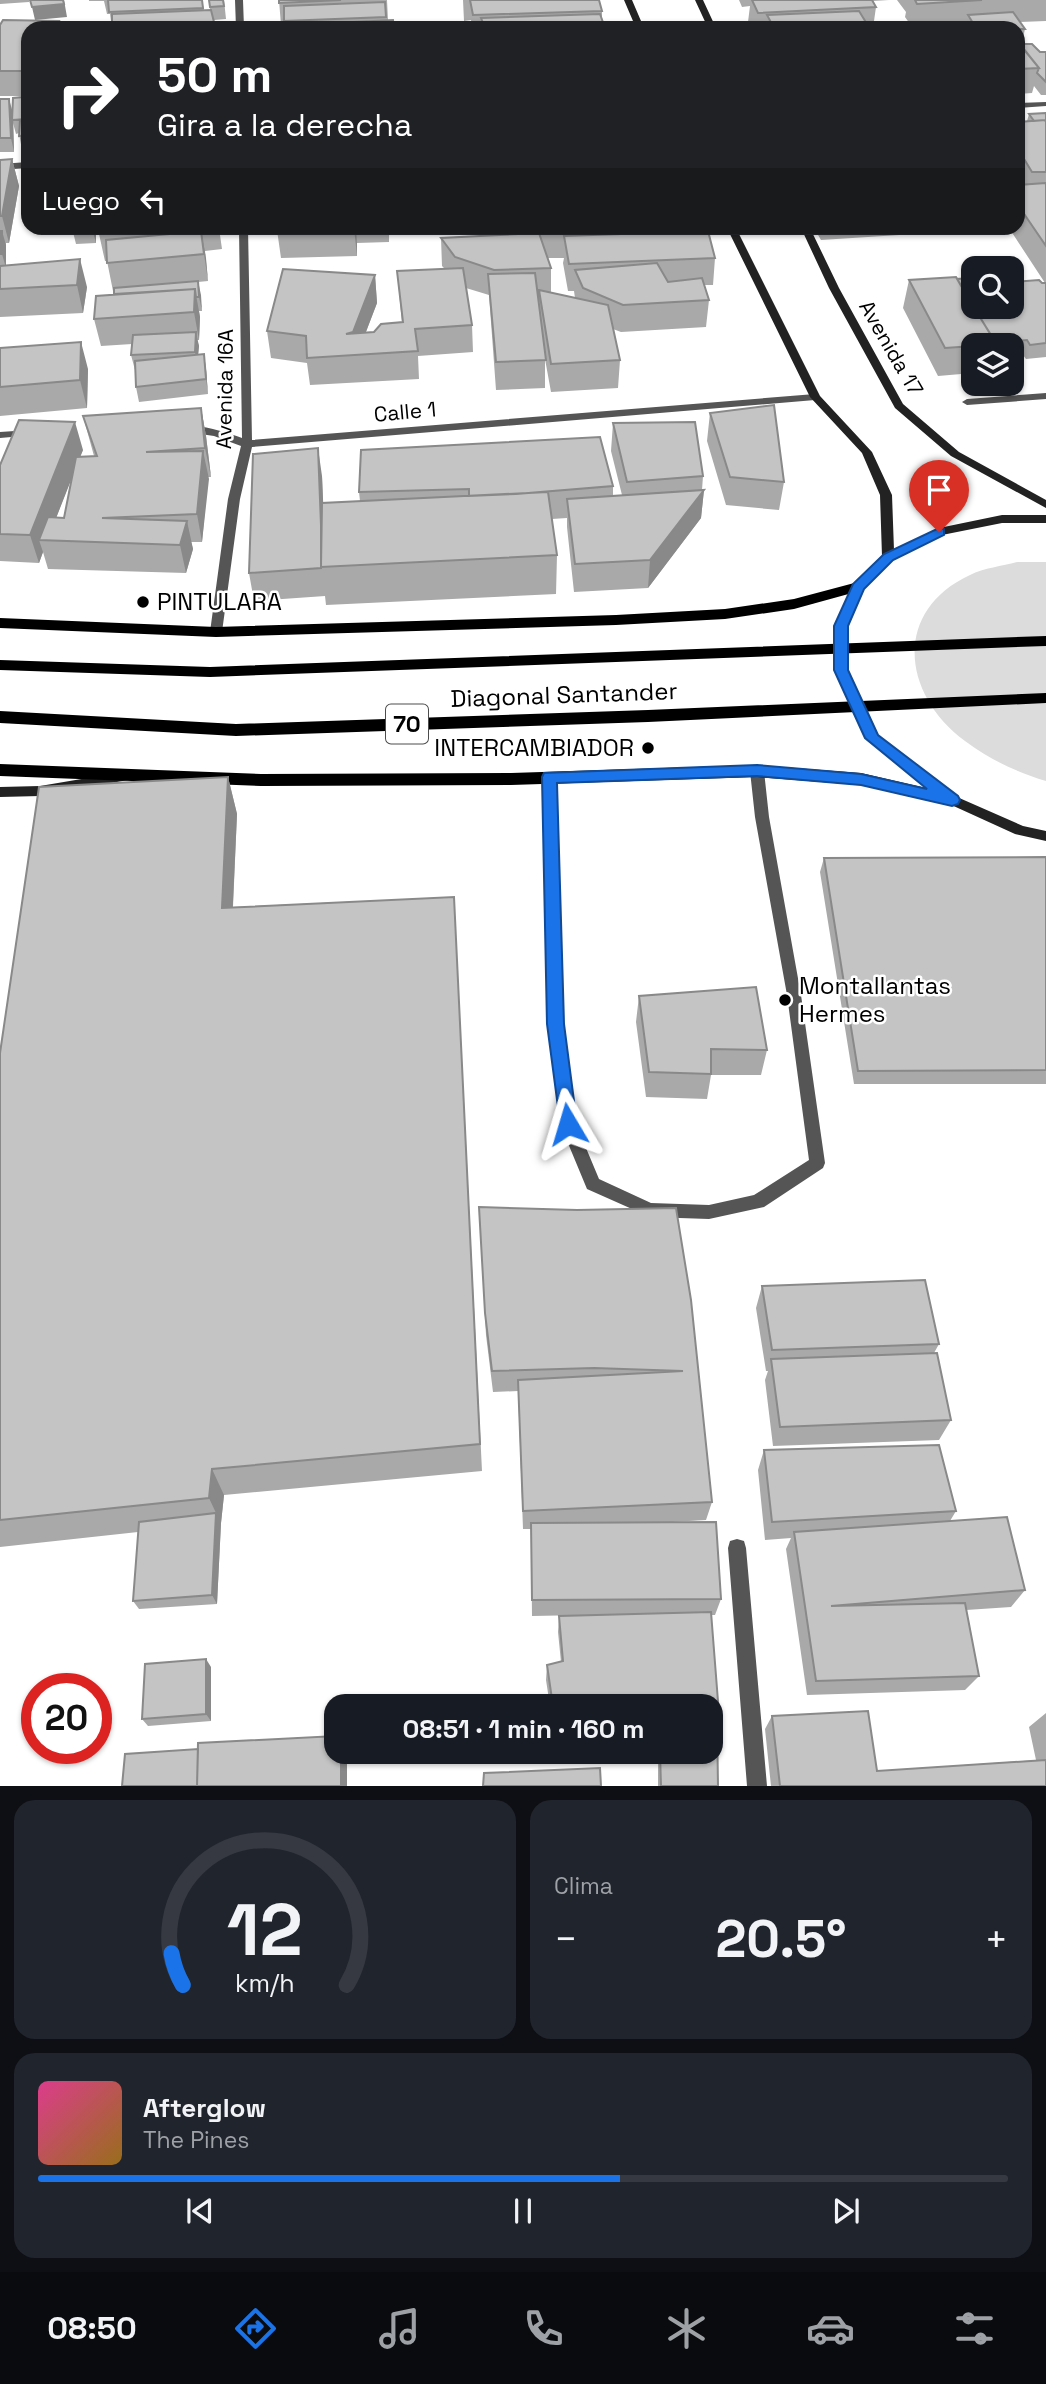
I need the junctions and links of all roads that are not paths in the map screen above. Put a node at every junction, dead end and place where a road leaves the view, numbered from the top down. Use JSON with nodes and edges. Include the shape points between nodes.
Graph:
{"nodes":[{"id":1,"x":239,"y":0,"type":"edge"},
{"id":2,"x":628,"y":0,"type":"edge"},
{"id":3,"x":699,"y":0,"type":"edge"},
{"id":4,"x":240,"y":21,"type":"edge"},
{"id":5,"x":637,"y":21,"type":"edge"},
{"id":6,"x":709,"y":21,"type":"edge"},
{"id":7,"x":1046,"y":104,"type":"edge"},
{"id":8,"x":1025,"y":106,"type":"edge"},
{"id":9,"x":21,"y":166,"type":"edge"},
{"id":10,"x":0,"y":167,"type":"edge"},
{"id":11,"x":243,"y":235,"type":"edge"},
{"id":12,"x":734,"y":235,"type":"edge"},
{"id":13,"x":808,"y":235,"type":"edge"},
{"id":14,"x":1046,"y":396,"type":"edge"},
{"id":15,"x":815,"y":397,"type":"junction"},
{"id":16,"x":967,"y":402,"type":"dead end"},
{"id":17,"x":174,"y":429,"type":"edge"},
{"id":18,"x":41,"y":432,"type":"edge"},
{"id":19,"x":0,"y":435,"type":"edge"},
{"id":20,"x":247,"y":444,"type":"junction"},
{"id":21,"x":1046,"y":505,"type":"edge"},
{"id":22,"x":1046,"y":519,"type":"edge"},
{"id":23,"x":888,"y":557,"type":"junction"},
{"id":24,"x":858,"y":587,"type":"junction"},
{"id":25,"x":0,"y":623,"type":"edge"},
{"id":26,"x":216,"y":632,"type":"junction"},
{"id":27,"x":1046,"y":641,"type":"edge"},
{"id":28,"x":0,"y":665,"type":"edge"},
{"id":29,"x":1046,"y":698,"type":"edge"},
{"id":30,"x":0,"y":717,"type":"edge"},
{"id":31,"x":0,"y":770,"type":"edge"},
{"id":32,"x":757,"y":771,"type":"junction"},
{"id":33,"x":131,"y":776,"type":"junction"},
{"id":34,"x":550,"y":777,"type":"junction"},
{"id":35,"x":0,"y":792,"type":"edge"},
{"id":36,"x":952,"y":800,"type":"junction"},
{"id":37,"x":1020,"y":830,"type":"junction"},
{"id":38,"x":1046,"y":836,"type":"edge"},
{"id":39,"x":1046,"y":847,"type":"edge"},
{"id":40,"x":737,"y":1548,"type":"dead end"},
{"id":41,"x":757,"y":1786,"type":"edge"}],
"edges":[{"from":1,"to":4,"type":"street"},
{"from":2,"to":5,"type":"main road"},
{"from":3,"to":6,"type":"main road"},
{"from":7,"to":8,"type":"street"},
{"from":9,"to":10,"type":"street"},
{"from":11,"to":20,"type":"street","name":"Avenida 16A"},
{"from":12,"to":15,"type":"main road"},
{"from":13,"to":21,"type":"main road","name":"Avenida 17","via":[[899,405],[955,454]]},
{"from":14,"to":16,"type":"street"},
{"from":15,"to":20,"type":"street","name":"Calle 1"},
{"from":15,"to":23,"type":"main road","via":[[867,452],[886,495]]},
{"from":17,"to":20,"type":"street","name":"Calle 1","via":[[216,433]]},
{"from":18,"to":19,"type":"street"},
{"from":20,"to":26,"type":"street","name":"Avenida 16A","via":[[234,499]]},
{"from":22,"to":23,"type":"main road","via":[[1002,519],[939,532]]},
{"from":23,"to":24,"type":"main road"},
{"from":24,"to":26,"type":"main road","via":[[794,604],[725,614]]},
{"from":24,"to":36,"type":"main road","via":[[841,626],[841,670],[872,738]]},
{"from":25,"to":26,"type":"main road"},
{"from":27,"to":28,"type":"main road","name":"Diagonal Santander","via":[[209,672]]},
{"from":29,"to":30,"type":"main road","name":"Diagonal Santander","number":"70","via":[[236,730]]},
{"from":31,"to":33,"type":"main road"},
{"from":32,"to":34,"type":"main road"},
{"from":32,"to":34,"type":"street","via":[[817,1163],[758,1202],[709,1212],[650,1210],[593,1184],[568,1124],[556,1024]]},
{"from":32,"to":36,"type":"main road","via":[[861,779]]},
{"from":33,"to":34,"type":"main road","via":[[261,780]]},
{"from":33,"to":35,"type":"main road"},
{"from":36,"to":37,"type":"main road"},
{"from":37,"to":38,"type":"main road"},
{"from":37,"to":39,"type":"main road"},
{"from":40,"to":41,"type":"street"}]}
